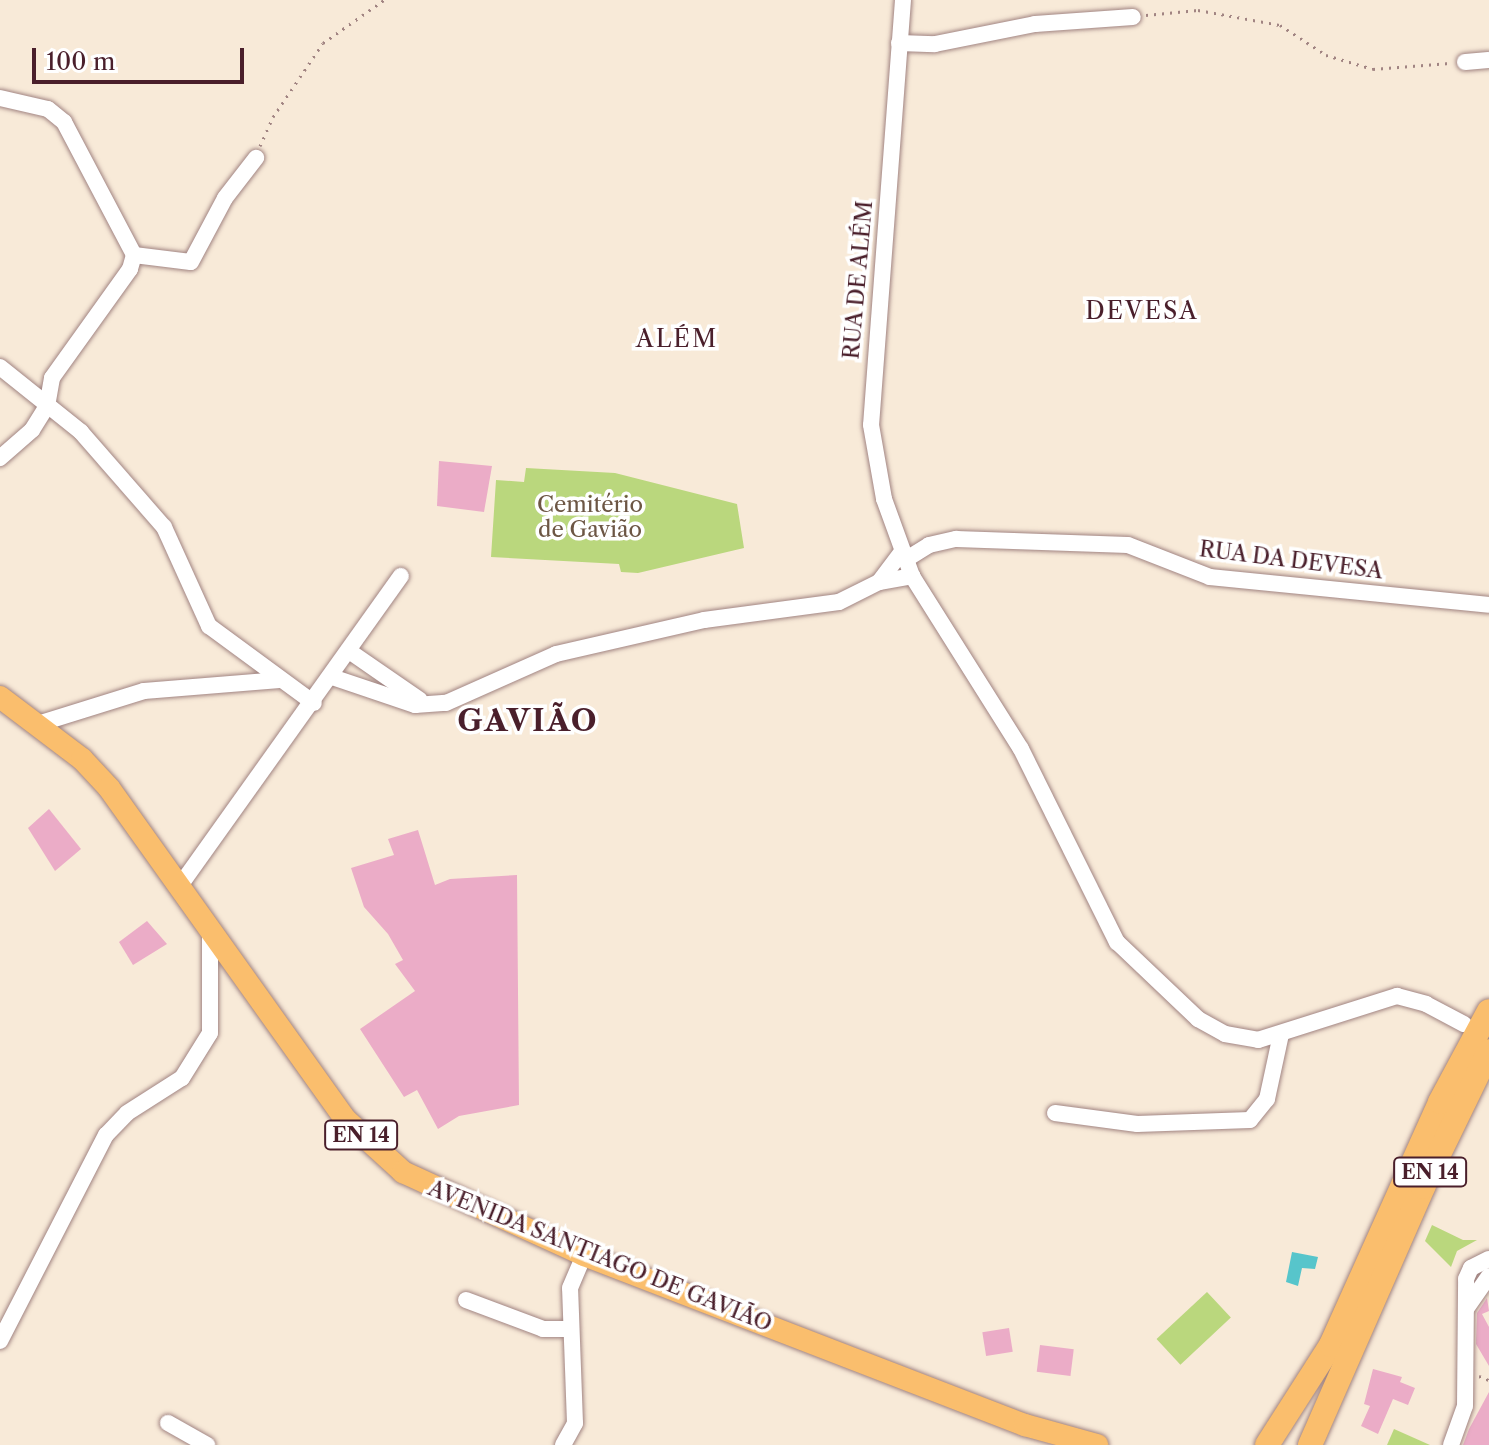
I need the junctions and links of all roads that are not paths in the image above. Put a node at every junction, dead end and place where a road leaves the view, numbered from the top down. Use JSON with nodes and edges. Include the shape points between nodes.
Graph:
{"nodes":[{"id":1,"x":903,"y":0,"type":"edge"},
{"id":2,"x":1133,"y":17,"type":"road end"},
{"id":3,"x":899,"y":43,"type":"junction"},
{"id":4,"x":1489,"y":60,"type":"edge"},
{"id":5,"x":1465,"y":62,"type":"road end"},
{"id":6,"x":0,"y":98,"type":"edge"},
{"id":7,"x":256,"y":158,"type":"road end"},
{"id":8,"x":134,"y":255,"type":"junction"},
{"id":9,"x":0,"y":367,"type":"edge"},
{"id":10,"x":47,"y":406,"type":"junction"},
{"id":11,"x":0,"y":458,"type":"edge"},
{"id":12,"x":903,"y":556,"type":"junction"},
{"id":13,"x":401,"y":576,"type":"dead end"},
{"id":14,"x":912,"y":576,"type":"junction"},
{"id":15,"x":879,"y":582,"type":"junction"},
{"id":16,"x":1489,"y":605,"type":"edge"},
{"id":17,"x":349,"y":651,"type":"junction"},
{"id":18,"x":332,"y":677,"type":"junction"},
{"id":19,"x":280,"y":680,"type":"junction"},
{"id":20,"x":0,"y":697,"type":"edge"},
{"id":21,"x":314,"y":703,"type":"junction"},
{"id":22,"x":432,"y":705,"type":"junction"},
{"id":23,"x":38,"y":724,"type":"junction"},
{"id":24,"x":179,"y":887,"type":"junction"},
{"id":25,"x":210,"y":930,"type":"junction"},
{"id":26,"x":1489,"y":1011,"type":"edge"},
{"id":27,"x":1464,"y":1024,"type":"dead end"},
{"id":28,"x":1281,"y":1034,"type":"junction"},
{"id":29,"x":1489,"y":1051,"type":"edge"},
{"id":30,"x":1055,"y":1113,"type":"dead end"},
{"id":31,"x":584,"y":1255,"type":"junction"},
{"id":32,"x":1489,"y":1259,"type":"edge"},
{"id":33,"x":1479,"y":1279,"type":"edge"},
{"id":34,"x":466,"y":1300,"type":"dead end"},
{"id":35,"x":570,"y":1329,"type":"junction"},
{"id":36,"x":0,"y":1341,"type":"edge"},
{"id":37,"x":168,"y":1423,"type":"dead end"},
{"id":38,"x":1025,"y":1425,"type":"junction"},
{"id":39,"x":207,"y":1445,"type":"edge"},
{"id":40,"x":563,"y":1445,"type":"edge"},
{"id":41,"x":1060,"y":1445,"type":"edge"},
{"id":42,"x":1097,"y":1445,"type":"edge"},
{"id":43,"x":1267,"y":1445,"type":"edge"},
{"id":44,"x":1310,"y":1445,"type":"edge"},
{"id":45,"x":1451,"y":1445,"type":"edge"}],
"edges":[{"from":1,"to":3,"type":"street","name":"RUA DE ALÉM"},
{"from":2,"to":3,"type":"street","via":[[1035,24],[935,44]]},
{"from":3,"to":12,"type":"street","name":"RUA DE ALÉM","via":[[871,425],[876,468]]},
{"from":4,"to":5,"type":"street"},
{"from":6,"to":8,"type":"street","via":[[48,109],[64,122]]},
{"from":7,"to":8,"type":"street","via":[[225,198],[191,262]]},
{"from":8,"to":10,"type":"street","via":[[130,269],[52,378]]},
{"from":9,"to":10,"type":"street"},
{"from":10,"to":11,"type":"street","via":[[32,430]]},
{"from":10,"to":19,"type":"street","via":[[81,432],[164,527],[209,626]]},
{"from":12,"to":14,"type":"street","name":"RUA DE ALÉM"},
{"from":12,"to":15,"type":"street"},
{"from":12,"to":16,"type":"street","name":"RUA DA DEVESA","via":[[956,539],[1128,545],[1210,577]]},
{"from":13,"to":17,"type":"street"},
{"from":14,"to":15,"type":"street"},
{"from":14,"to":28,"type":"street","name":"RUA DE ALÉM","via":[[1021,749],[1110,930],[1130,958],[1225,1034],[1250,1040]]},
{"from":15,"to":22,"type":"street","via":[[839,602],[704,620],[556,654],[506,679]]},
{"from":17,"to":18,"type":"street"},
{"from":17,"to":22,"type":"street"},
{"from":18,"to":21,"type":"street"},
{"from":18,"to":22,"type":"street","via":[[401,701]]},
{"from":19,"to":21,"type":"street"},
{"from":19,"to":23,"type":"street","via":[[144,691]]},
{"from":20,"to":23,"type":"main road","name":"AVENIDA SANTIAGO DE GAVIÃO","number":"EN 14"},
{"from":21,"to":24,"type":"street"},
{"from":23,"to":24,"type":"main road","name":"AVENIDA SANTIAGO DE GAVIÃO","number":"EN 14","via":[[109,788]]},
{"from":24,"to":25,"type":"main road","name":"AVENIDA SANTIAGO DE GAVIÃO","number":"EN 14"},
{"from":25,"to":31,"type":"main road","name":"AVENIDA SANTIAGO DE GAVIÃO","number":"EN 14","via":[[320,1086],[376,1151],[421,1183]]},
{"from":25,"to":36,"type":"street","via":[[210,1033],[182,1078],[127,1113],[106,1135]]},
{"from":26,"to":43,"type":"highway","number":"EN 14","via":[[1440,1102],[1331,1345]]},
{"from":27,"to":28,"type":"street","name":"RUA DE ALÉM","via":[[1397,996]]},
{"from":28,"to":30,"type":"street","via":[[1267,1099],[1250,1120],[1137,1124]]},
{"from":29,"to":44,"type":"highway","number":"EN 14"},
{"from":31,"to":35,"type":"street","via":[[570,1288]]},
{"from":31,"to":38,"type":"main road","name":"AVENIDA SANTIAGO DE GAVIÃO","number":"EN 14"},
{"from":32,"to":33,"type":"street"},
{"from":33,"to":45,"type":"street","via":[[1466,1309],[1465,1406]]},
{"from":34,"to":35,"type":"street","via":[[543,1329]]},
{"from":35,"to":40,"type":"street","via":[[575,1423]]},
{"from":37,"to":39,"type":"street"},
{"from":38,"to":41,"type":"main road","name":"AVENIDA SANTIAGO DE GAVIÃO","number":"EN 14"},
{"from":38,"to":42,"type":"main road","name":"AVENIDA SANTIAGO DE GAVIÃO","number":"EN 14"}]}
